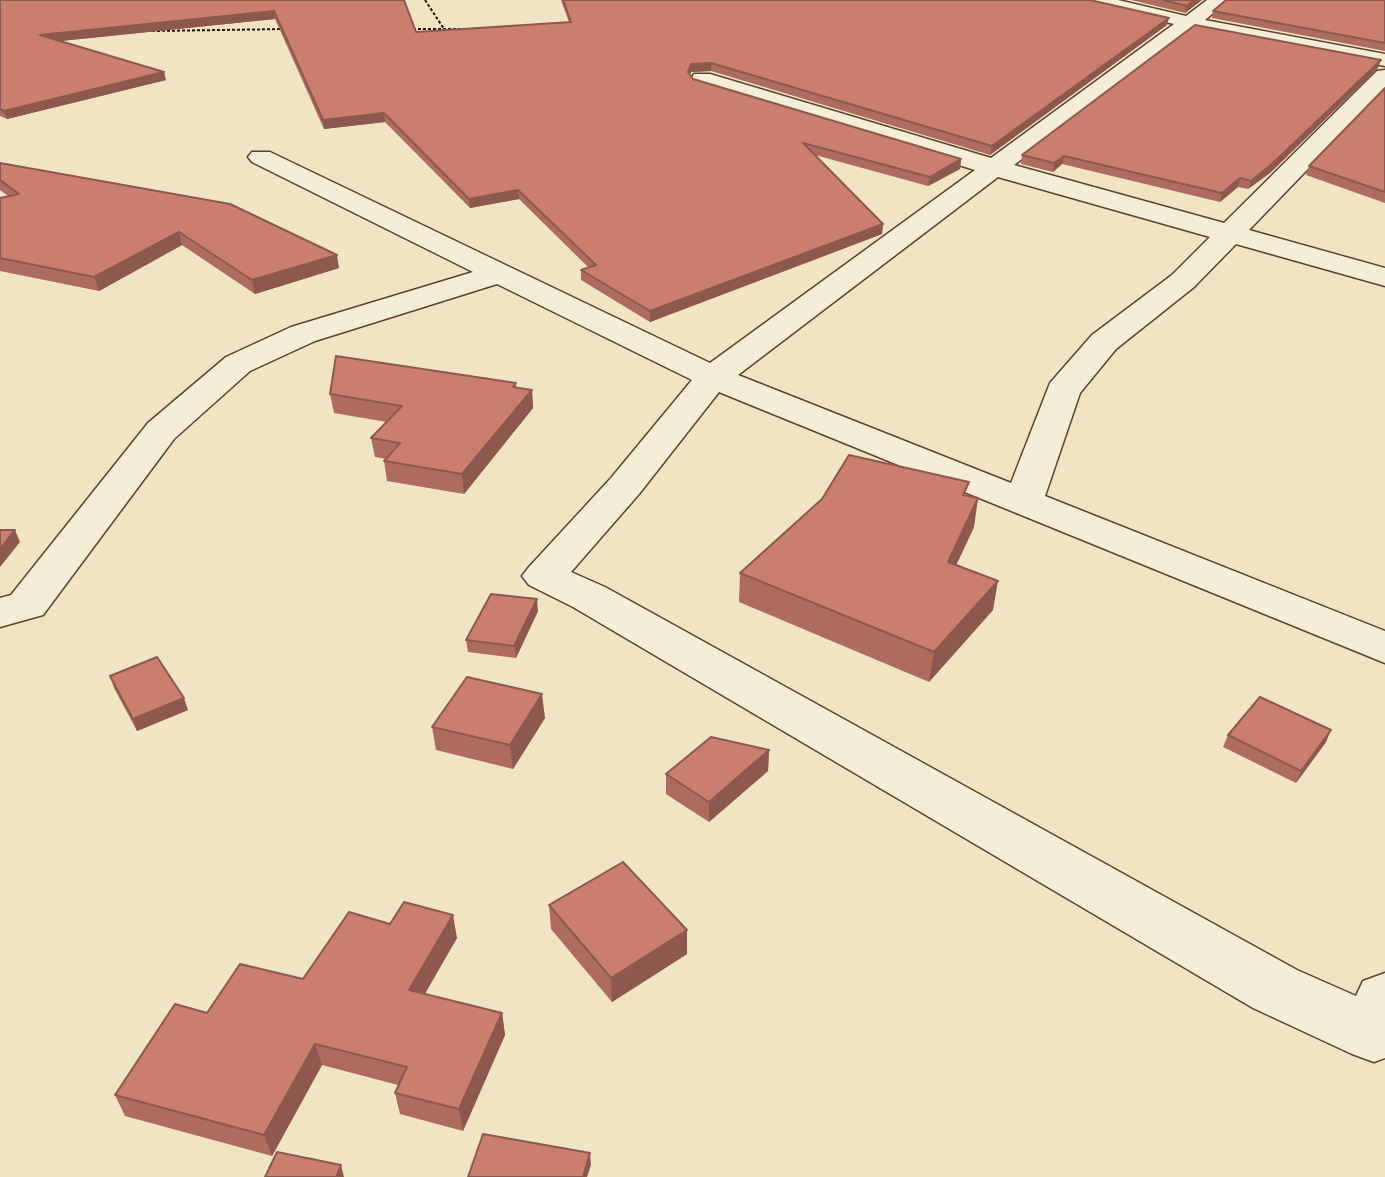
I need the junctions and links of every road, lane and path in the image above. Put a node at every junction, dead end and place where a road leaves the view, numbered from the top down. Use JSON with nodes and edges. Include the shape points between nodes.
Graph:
{"nodes":[{"id":1,"x":425,"y":0,"type":"edge"},
{"id":2,"x":1094,"y":0,"type":"edge"},
{"id":3,"x":1219,"y":0,"type":"edge"},
{"id":4,"x":1192,"y":23,"type":"junction"},
{"id":5,"x":288,"y":29,"type":"edge"},
{"id":6,"x":406,"y":29,"type":"edge"},
{"id":7,"x":444,"y":29,"type":"junction"},
{"id":8,"x":472,"y":29,"type":"edge"},
{"id":9,"x":139,"y":31,"type":"edge"},
{"id":10,"x":1385,"y":60,"type":"edge"},
{"id":11,"x":1385,"y":76,"type":"edge"},
{"id":12,"x":702,"y":79,"type":"edge"},
{"id":13,"x":261,"y":157,"type":"dead end"},
{"id":14,"x":993,"y":167,"type":"junction"},
{"id":15,"x":1230,"y":234,"type":"junction"},
{"id":16,"x":500,"y":273,"type":"junction"},
{"id":17,"x":1385,"y":277,"type":"edge"},
{"id":18,"x":713,"y":377,"type":"junction"},
{"id":19,"x":1023,"y":503,"type":"junction"},
{"id":20,"x":0,"y":613,"type":"edge"},
{"id":21,"x":1385,"y":648,"type":"edge"},
{"id":22,"x":1381,"y":1025,"type":"edge"}],
"edges":[{"from":1,"to":7,"type":"path"},
{"from":2,"to":4,"type":"street"},
{"from":3,"to":4,"type":"street"},
{"from":4,"to":10,"type":"street"},
{"from":4,"to":14,"type":"street"},
{"from":5,"to":9,"type":"path"},
{"from":6,"to":7,"type":"path"},
{"from":7,"to":8,"type":"path"},
{"from":11,"to":15,"type":"street"},
{"from":12,"to":14,"type":"street"},
{"from":13,"to":16,"type":"street"},
{"from":14,"to":15,"type":"street"},
{"from":14,"to":18,"type":"street"},
{"from":15,"to":17,"type":"street"},
{"from":15,"to":19,"type":"street","via":[[1183,281],[1104,342],[1063,391]]},
{"from":16,"to":18,"type":"street"},
{"from":16,"to":20,"type":"street","via":[[303,334],[238,364],[161,431],[27,605]]},
{"from":18,"to":19,"type":"street"},
{"from":18,"to":22,"type":"street","via":[[544,576],[1275,989]]},
{"from":19,"to":21,"type":"street"}]}
